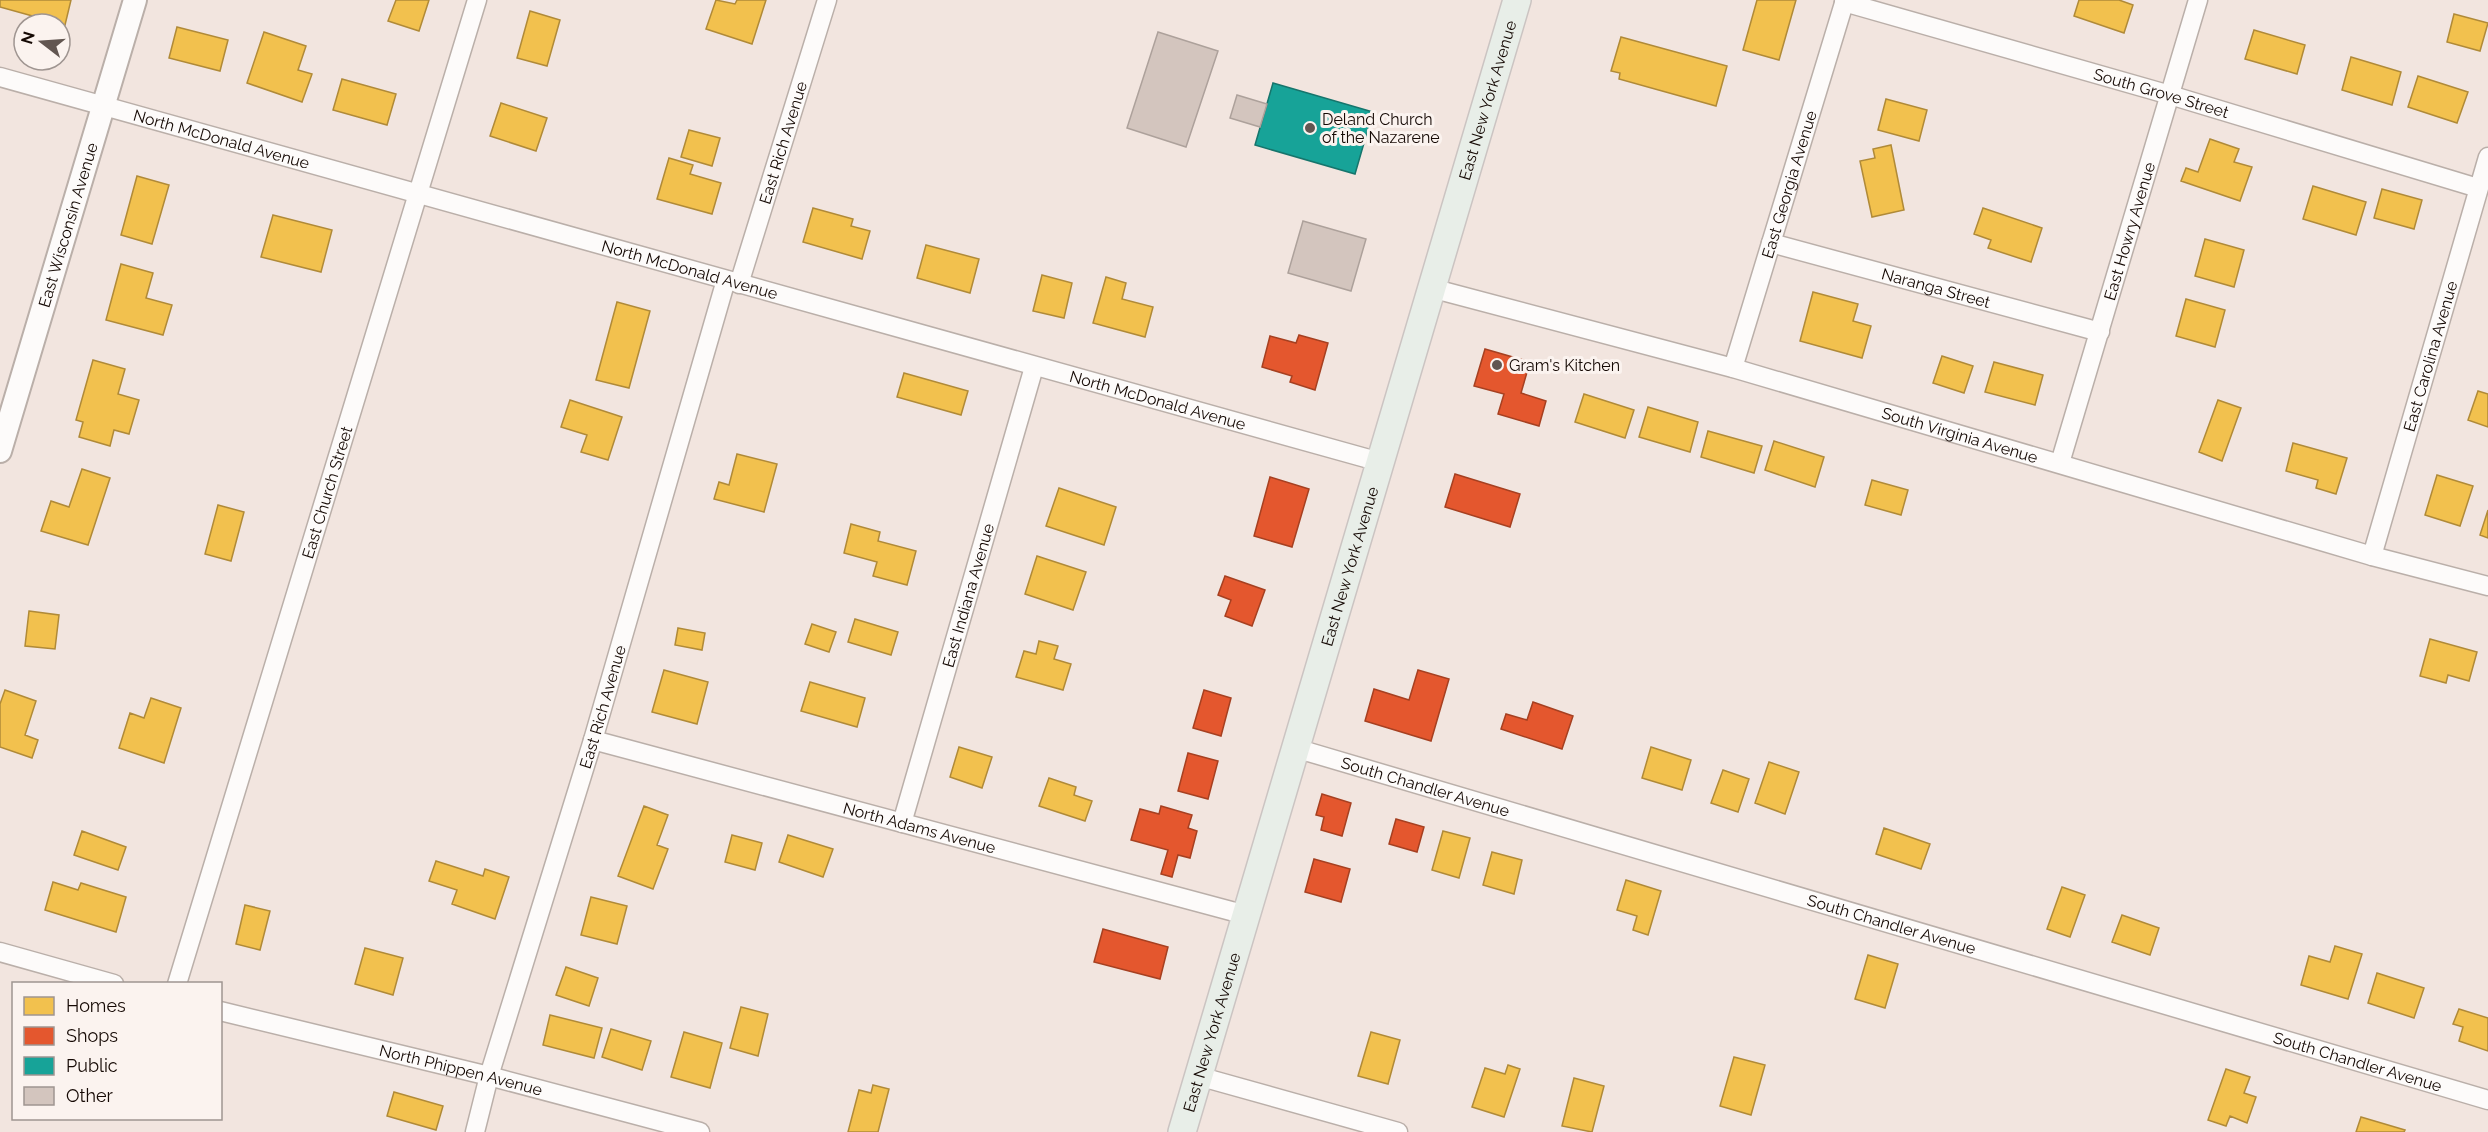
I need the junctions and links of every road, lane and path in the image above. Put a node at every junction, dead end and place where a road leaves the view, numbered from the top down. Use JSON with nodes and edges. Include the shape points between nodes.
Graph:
{"nodes":[{"id":1,"x":135,"y":0,"type":"edge"},
{"id":2,"x":477,"y":0,"type":"edge"},
{"id":3,"x":827,"y":0,"type":"edge"},
{"id":4,"x":1517,"y":0,"type":"edge"},
{"id":5,"x":2198,"y":0,"type":"edge"},
{"id":6,"x":1845,"y":1,"type":"edge"},
{"id":7,"x":0,"y":77,"type":"edge"},
{"id":8,"x":2170,"y":95,"type":"junction"},
{"id":9,"x":103,"y":106,"type":"junction"},
{"id":10,"x":2488,"y":157,"type":"edge"},
{"id":11,"x":2478,"y":188,"type":"junction"},
{"id":12,"x":418,"y":194,"type":"junction"},
{"id":13,"x":1771,"y":243,"type":"junction"},
{"id":14,"x":732,"y":282,"type":"junction"},
{"id":15,"x":1431,"y":288,"type":"junction"},
{"id":16,"x":2100,"y":332,"type":"junction"},
{"id":17,"x":1035,"y":367,"type":"junction"},
{"id":18,"x":1733,"y":368,"type":"junction"},
{"id":19,"x":0,"y":451,"type":"edge"},
{"id":20,"x":1380,"y":462,"type":"junction"},
{"id":21,"x":2060,"y":463,"type":"junction"},
{"id":22,"x":2372,"y":555,"type":"junction"},
{"id":23,"x":2488,"y":586,"type":"edge"},
{"id":24,"x":593,"y":740,"type":"junction"},
{"id":25,"x":1295,"y":748,"type":"junction"},
{"id":26,"x":902,"y":824,"type":"junction"},
{"id":27,"x":1246,"y":915,"type":"junction"},
{"id":28,"x":0,"y":952,"type":"edge"},
{"id":29,"x":107,"y":982,"type":"edge"},
{"id":30,"x":178,"y":982,"type":"edge"},
{"id":31,"x":222,"y":1011,"type":"edge"},
{"id":32,"x":489,"y":1076,"type":"junction"},
{"id":33,"x":1198,"y":1076,"type":"junction"},
{"id":34,"x":2488,"y":1100,"type":"edge"},
{"id":35,"x":475,"y":1132,"type":"edge"},
{"id":36,"x":700,"y":1132,"type":"edge"},
{"id":37,"x":1182,"y":1132,"type":"edge"},
{"id":38,"x":1398,"y":1132,"type":"edge"}],
"edges":[{"from":1,"to":9,"type":"street","name":"East Wisconsin Avenue"},
{"from":2,"to":12,"type":"street","name":"East Church Street"},
{"from":3,"to":14,"type":"street","name":"East Rich Avenue"},
{"from":4,"to":15,"type":"main road","name":"East New York Avenue"},
{"from":5,"to":8,"type":"street","name":"East Howry Avenue"},
{"from":6,"to":8,"type":"street","name":"South Grove Street"},
{"from":6,"to":13,"type":"street","name":"East Georgia Avenue"},
{"from":7,"to":9,"type":"street","name":"North McDonald Avenue"},
{"from":8,"to":11,"type":"street","name":"South Grove Street"},
{"from":8,"to":16,"type":"street","name":"East Howry Avenue"},
{"from":9,"to":12,"type":"street","name":"North McDonald Avenue"},
{"from":9,"to":19,"type":"street","name":"East Wisconsin Avenue"},
{"from":10,"to":11,"type":"street","name":"East Carolina Avenue"},
{"from":11,"to":22,"type":"street","name":"East Carolina Avenue"},
{"from":12,"to":14,"type":"street","name":"North McDonald Avenue"},
{"from":12,"to":30,"type":"street","name":"East Church Street"},
{"from":13,"to":16,"type":"street","name":"Naranga Street"},
{"from":13,"to":18,"type":"street","name":"East Georgia Avenue"},
{"from":14,"to":17,"type":"street","name":"North McDonald Avenue"},
{"from":14,"to":24,"type":"street","name":"East Rich Avenue"},
{"from":15,"to":18,"type":"street","name":"South Virginia Avenue"},
{"from":15,"to":20,"type":"main road","name":"East New York Avenue"},
{"from":16,"to":21,"type":"street","name":"East Howry Avenue"},
{"from":17,"to":20,"type":"street","name":"North McDonald Avenue"},
{"from":17,"to":26,"type":"street","name":"East Indiana Avenue"},
{"from":18,"to":21,"type":"street","name":"South Virginia Avenue"},
{"from":20,"to":25,"type":"main road","name":"East New York Avenue"},
{"from":21,"to":22,"type":"street","name":"South Virginia Avenue"},
{"from":22,"to":23,"type":"street","name":"South Virginia Avenue"},
{"from":24,"to":26,"type":"street","name":"North Adams Avenue"},
{"from":24,"to":32,"type":"street","name":"East Rich Avenue"},
{"from":25,"to":27,"type":"main road","name":"East New York Avenue"},
{"from":25,"to":34,"type":"street","name":"South Chandler Avenue"},
{"from":26,"to":27,"type":"street","name":"North Adams Avenue"},
{"from":27,"to":33,"type":"main road","name":"East New York Avenue"},
{"from":28,"to":29,"type":"street"},
{"from":31,"to":32,"type":"street","name":"North Phippen Avenue"},
{"from":32,"to":35,"type":"street","name":"East Rich Avenue"},
{"from":32,"to":36,"type":"street","name":"North Phippen Avenue"},
{"from":33,"to":37,"type":"main road","name":"East New York Avenue"},
{"from":33,"to":38,"type":"street"}]}
